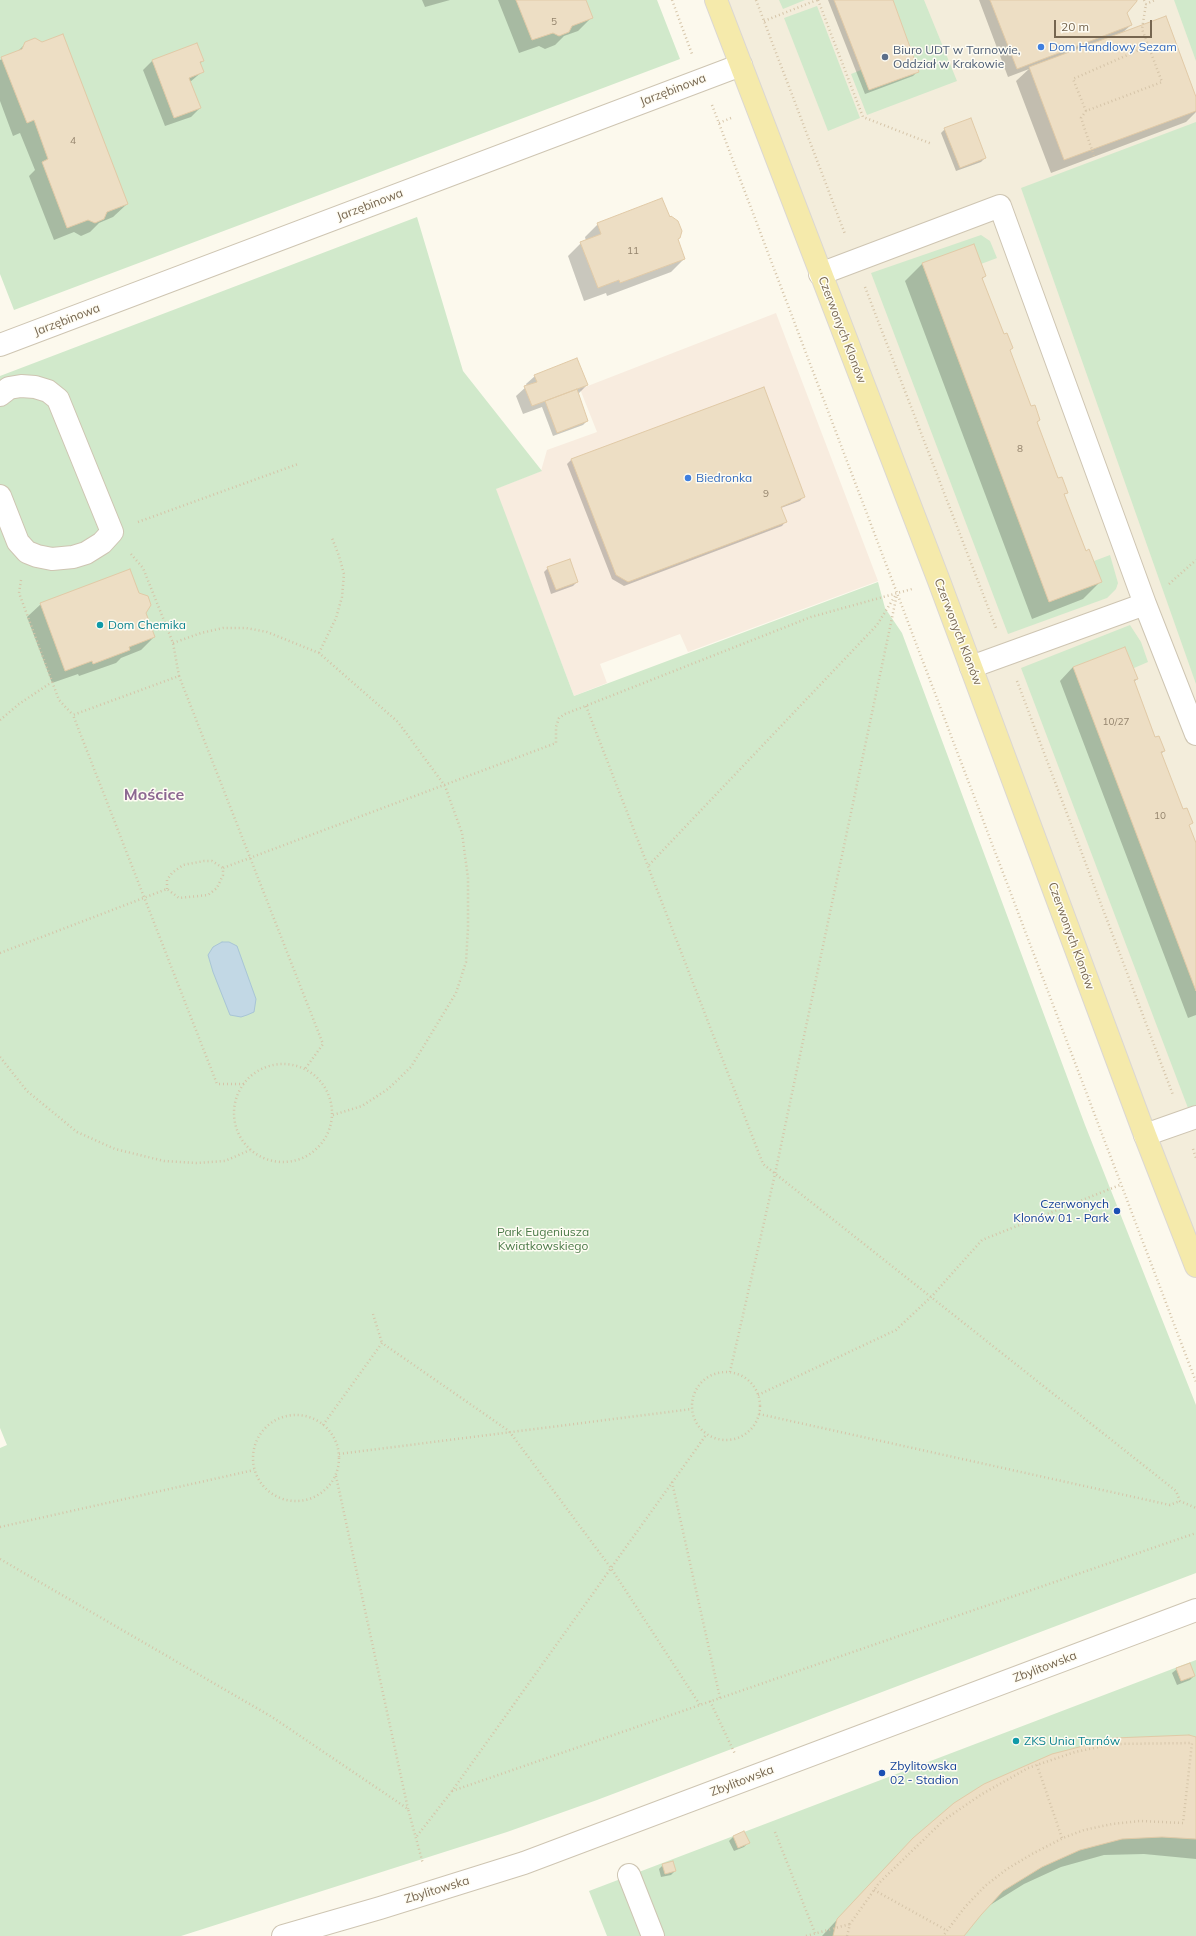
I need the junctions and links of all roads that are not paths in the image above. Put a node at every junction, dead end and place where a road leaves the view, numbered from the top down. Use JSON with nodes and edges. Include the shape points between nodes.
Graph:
{"nodes":[{"id":1,"x":716,"y":0,"type":"edge"},
{"id":2,"x":741,"y":65,"type":"junction"},
{"id":3,"x":820,"y":274,"type":"junction"},
{"id":4,"x":0,"y":346,"type":"edge"},
{"id":5,"x":0,"y":395,"type":"edge"},
{"id":6,"x":0,"y":496,"type":"edge"},
{"id":7,"x":1146,"y":604,"type":"junction"},
{"id":8,"x":971,"y":667,"type":"junction"},
{"id":9,"x":1196,"y":734,"type":"edge"},
{"id":10,"x":1190,"y":1119,"type":"edge"},
{"id":11,"x":1145,"y":1135,"type":"junction"},
{"id":12,"x":1196,"y":1266,"type":"edge"},
{"id":13,"x":1196,"y":1610,"type":"edge"},
{"id":14,"x":630,"y":1875,"type":"dead end"},
{"id":15,"x":283,"y":1936,"type":"edge"},
{"id":16,"x":653,"y":1936,"type":"edge"}],
"edges":[{"from":1,"to":2,"type":"main road","name":"Czerwonych Klonów"},
{"from":2,"to":3,"type":"main road","name":"Czerwonych Klonów"},
{"from":2,"to":4,"type":"street","name":"Jarzębinowa"},
{"from":3,"to":7,"type":"street","via":[[1000,206]]},
{"from":3,"to":8,"type":"main road","name":"Czerwonych Klonów"},
{"from":5,"to":6,"type":"street","via":[[9,388],[21,386],[48,391],[58,399],[112,532],[102,543],[86,553],[73,557],[52,559],[27,552],[18,542]]},
{"from":7,"to":8,"type":"street"},
{"from":7,"to":9,"type":"street"},
{"from":8,"to":11,"type":"main road","name":"Czerwonych Klonów"},
{"from":10,"to":11,"type":"street"},
{"from":11,"to":12,"type":"main road","name":"Czerwonych Klonów"},
{"from":13,"to":15,"type":"street","name":"Zbylitowska","via":[[524,1863]]},
{"from":14,"to":16,"type":"street"}]}
